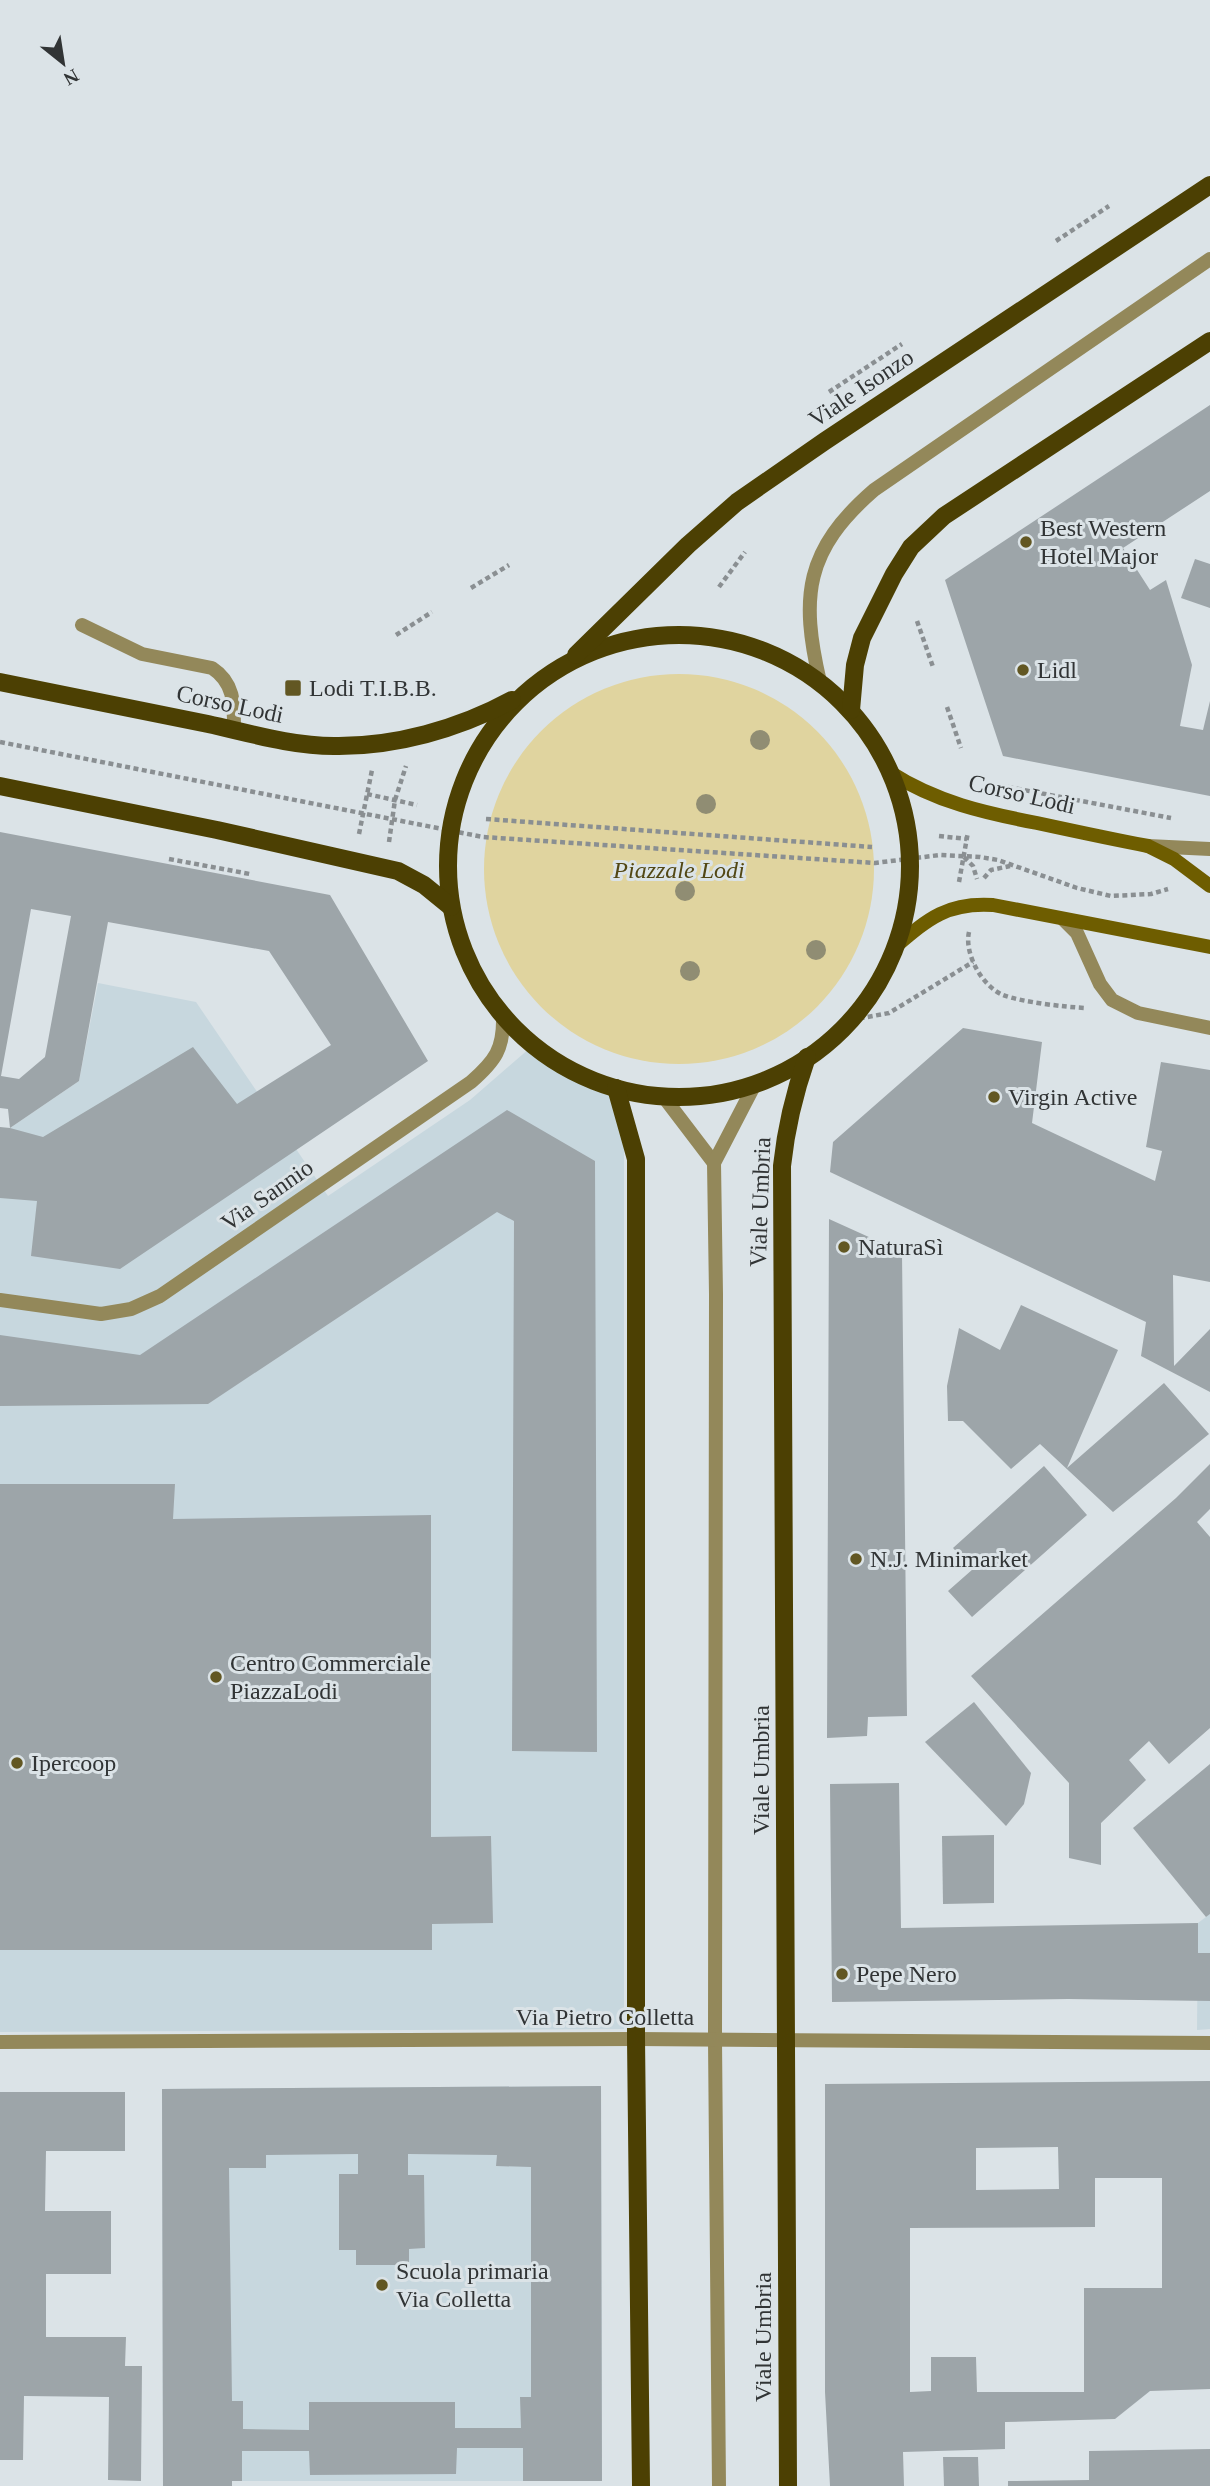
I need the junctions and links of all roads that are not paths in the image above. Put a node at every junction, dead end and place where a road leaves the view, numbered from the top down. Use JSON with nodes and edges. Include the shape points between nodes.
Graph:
{"nodes":[{"id":1,"x":1210,"y":185,"type":"edge"},
{"id":2,"x":1210,"y":259,"type":"edge"},
{"id":3,"x":1210,"y":341,"type":"edge"},
{"id":4,"x":82,"y":625,"type":"dead end"},
{"id":5,"x":566,"y":664,"type":"junction"},
{"id":6,"x":0,"y":682,"type":"edge"},
{"id":7,"x":820,"y":682,"type":"junction"},
{"id":8,"x":527,"y":691,"type":"junction"},
{"id":9,"x":851,"y":710,"type":"junction"},
{"id":10,"x":234,"y":730,"type":"junction"},
{"id":11,"x":891,"y":773,"type":"junction"},
{"id":12,"x":0,"y":786,"type":"edge"},
{"id":13,"x":1148,"y":846,"type":"junction"},
{"id":14,"x":1210,"y":849,"type":"edge"},
{"id":15,"x":1210,"y":886,"type":"edge"},
{"id":16,"x":451,"y":907,"type":"junction"},
{"id":17,"x":1064,"y":920,"type":"junction"},
{"id":18,"x":895,"y":947,"type":"junction"},
{"id":19,"x":1210,"y":947,"type":"edge"},
{"id":20,"x":503,"y":1016,"type":"junction"},
{"id":21,"x":1210,"y":1028,"type":"edge"},
{"id":22,"x":807,"y":1057,"type":"junction"},
{"id":23,"x":755,"y":1084,"type":"junction"},
{"id":24,"x":616,"y":1088,"type":"junction"},
{"id":25,"x":663,"y":1096,"type":"junction"},
{"id":26,"x":713,"y":1163,"type":"junction"},
{"id":27,"x":0,"y":1300,"type":"edge"},
{"id":28,"x":636,"y":2039,"type":"junction"},
{"id":29,"x":715,"y":2040,"type":"junction"},
{"id":30,"x":787,"y":2040,"type":"junction"},
{"id":31,"x":0,"y":2042,"type":"edge"},
{"id":32,"x":1210,"y":2043,"type":"edge"},
{"id":33,"x":641,"y":2486,"type":"edge"},
{"id":34,"x":719,"y":2486,"type":"edge"},
{"id":35,"x":788,"y":2486,"type":"edge"}],
"edges":[{"from":1,"to":5,"type":"main road","name":"Viale Isonzo","via":[[737,502]]},
{"from":2,"to":7,"type":"street","via":[[856,506],[817,558],[813,574],[809,619]]},
{"from":3,"to":9,"type":"main road","via":[[944,516],[911,547],[862,638]]},
{"from":4,"to":10,"type":"street","via":[[142,654],[218,672],[230,688]]},
{"from":5,"to":7,"type":"main road","via":[[628,640],[686,634],[750,645],[784,659]]},
{"from":5,"to":8,"type":"main road"},
{"from":6,"to":10,"type":"main road","name":"Corso Lodi"},
{"from":7,"to":9,"type":"main road"},
{"from":8,"to":10,"type":"main road","name":"Corso Lodi","via":[[439,730],[378,743],[332,746]]},
{"from":8,"to":16,"type":"main road","via":[[499,722],[471,765],[459,795],[447,869]]},
{"from":9,"to":11,"type":"main road"},
{"from":11,"to":13,"type":"main road","name":"Corso Lodi","via":[[939,799],[973,810]]},
{"from":11,"to":18,"type":"main road","via":[[905,811],[911,859],[908,903]]},
{"from":12,"to":16,"type":"main road","via":[[397,871]]},
{"from":13,"to":14,"type":"street","name":"Corso Lodi"},
{"from":13,"to":15,"type":"main road","name":"Corso Lodi"},
{"from":16,"to":20,"type":"main road","via":[[471,966]]},
{"from":17,"to":18,"type":"main road","via":[[993,905],[963,906],[936,914]]},
{"from":17,"to":19,"type":"main road"},
{"from":17,"to":21,"type":"street","via":[[1077,933],[1112,1000],[1138,1013]]},
{"from":18,"to":22,"type":"main road","via":[[876,986],[851,1020]]},
{"from":20,"to":24,"type":"main road","via":[[556,1062]]},
{"from":20,"to":27,"type":"street","name":"Via Sannio","via":[[502,1044],[488,1068],[471,1083],[160,1296],[131,1309],[101,1314]]},
{"from":22,"to":23,"type":"main road"},
{"from":22,"to":30,"type":"main road","name":"Viale Umbria","via":[[785,1130],[782,1166]]},
{"from":23,"to":25,"type":"main road","via":[[715,1094]]},
{"from":23,"to":26,"type":"street","name":"Viale Umbria"},
{"from":24,"to":25,"type":"main road"},
{"from":24,"to":28,"type":"main road","via":[[636,1159]]},
{"from":25,"to":26,"type":"street","name":"Viale Umbria"},
{"from":26,"to":29,"type":"street","name":"Viale Umbria"},
{"from":28,"to":29,"type":"street","name":"Via Pietro Colletta"},
{"from":28,"to":31,"type":"street","name":"Via Pietro Colletta"},
{"from":28,"to":33,"type":"main road"},
{"from":29,"to":30,"type":"street","name":"Via Pietro Colletta"},
{"from":29,"to":34,"type":"street","name":"Viale Umbria"},
{"from":30,"to":32,"type":"street","name":"Via Pietro Colletta"},
{"from":30,"to":35,"type":"main road","name":"Viale Umbria"}]}
